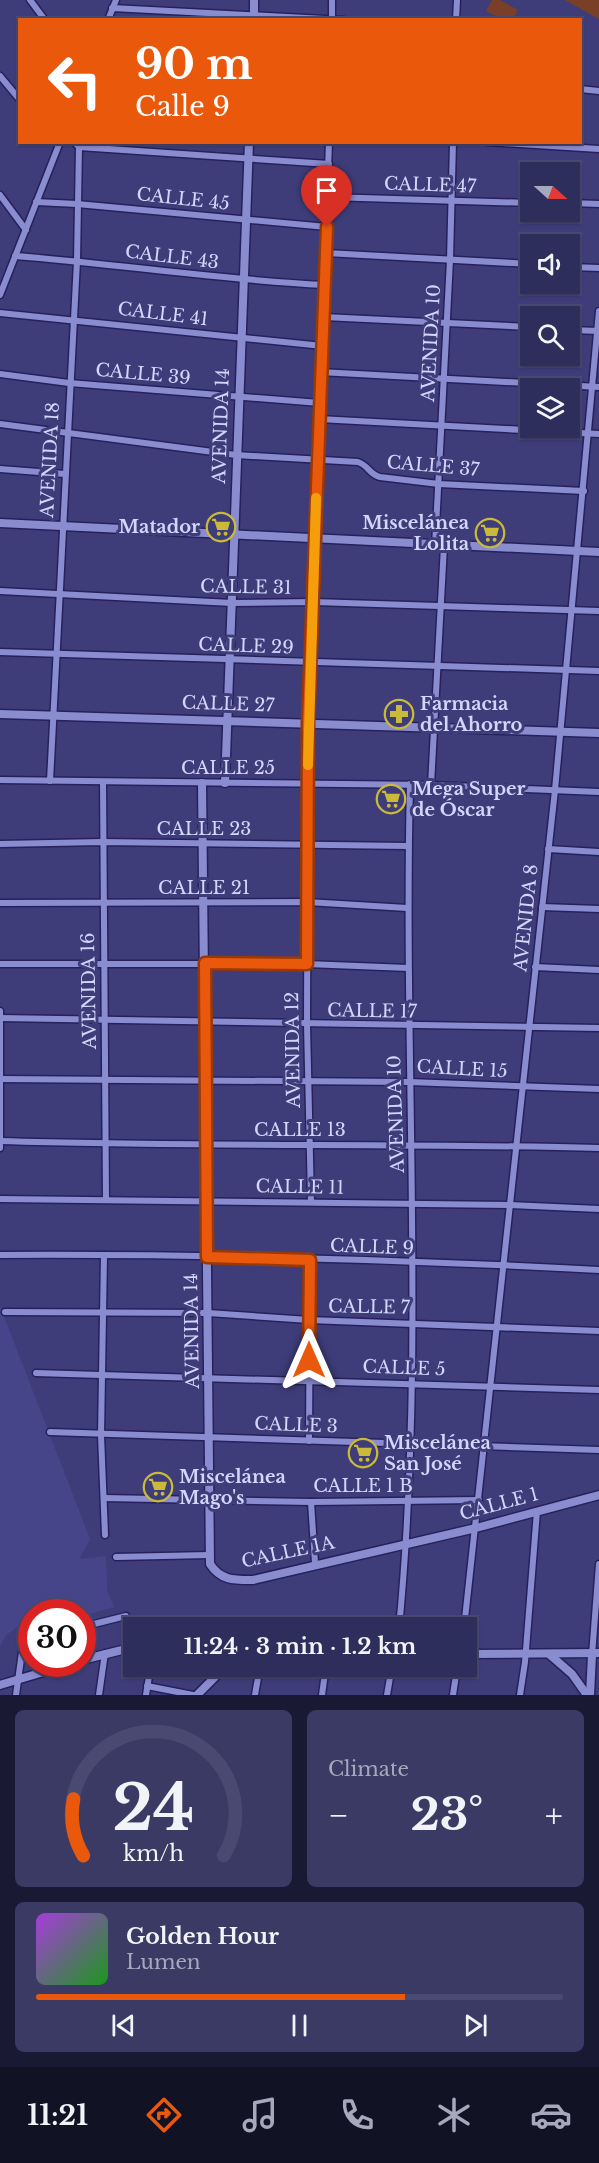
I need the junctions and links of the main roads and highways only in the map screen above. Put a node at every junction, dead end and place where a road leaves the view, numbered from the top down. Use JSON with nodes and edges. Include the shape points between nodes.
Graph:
{"nodes":[{"id":1,"x":254,"y":0,"type":"edge"},
{"id":2,"x":254,"y":18,"type":"edge"},
{"id":3,"x":249,"y":144,"type":"edge"},
{"id":4,"x":0,"y":523,"type":"edge"},
{"id":5,"x":233,"y":536,"type":"junction"},
{"id":6,"x":599,"y":552,"type":"edge"},
{"id":7,"x":0,"y":714,"type":"edge"},
{"id":8,"x":227,"y":720,"type":"junction"},
{"id":9,"x":599,"y":733,"type":"edge"},
{"id":10,"x":202,"y":783,"type":"road end"},
{"id":11,"x":225,"y":783,"type":"road end"},
{"id":12,"x":599,"y":1495,"type":"edge"},
{"id":13,"x":407,"y":1544,"type":"joint"},
{"id":14,"x":209,"y":1555,"type":"joint"},
{"id":15,"x":123,"y":1649,"type":"edge"},
{"id":16,"x":548,"y":1653,"type":"junction"},
{"id":17,"x":477,"y":1654,"type":"edge"},
{"id":18,"x":596,"y":1654,"type":"edge"},
{"id":19,"x":96,"y":1655,"type":"edge"},
{"id":20,"x":29,"y":1677,"type":"edge"},
{"id":21,"x":215,"y":1677,"type":"edge"},
{"id":22,"x":0,"y":1686,"type":"edge"},
{"id":23,"x":195,"y":1695,"type":"edge"},
{"id":24,"x":589,"y":1695,"type":"edge"}],
"edges":[{"from":1,"to":2,"type":"main road"},
{"from":3,"to":5,"type":"main road","name":"AVENIDA 14"},
{"from":4,"to":5,"type":"main road"},
{"from":5,"to":6,"type":"main road"},
{"from":5,"to":8,"type":"main road","name":"AVENIDA 14"},
{"from":7,"to":8,"type":"main road","name":"CALLE 27"},
{"from":8,"to":9,"type":"main road","name":"CALLE 27"},
{"from":8,"to":11,"type":"main road","name":"AVENIDA 14"},
{"from":10,"to":14,"type":"main road","name":"AVENIDA 14"},
{"from":12,"to":13,"type":"main road","name":"CALLE 1"},
{"from":13,"to":14,"type":"main road","name":"CALLE 1A","via":[[254,1580],[234,1581],[215,1571]]},
{"from":15,"to":19,"type":"main road"},
{"from":16,"to":17,"type":"main road"},
{"from":16,"to":18,"type":"main road"},
{"from":16,"to":24,"type":"main road"},
{"from":18,"to":24,"type":"main road"},
{"from":20,"to":22,"type":"main road"},
{"from":21,"to":23,"type":"main road"}]}
